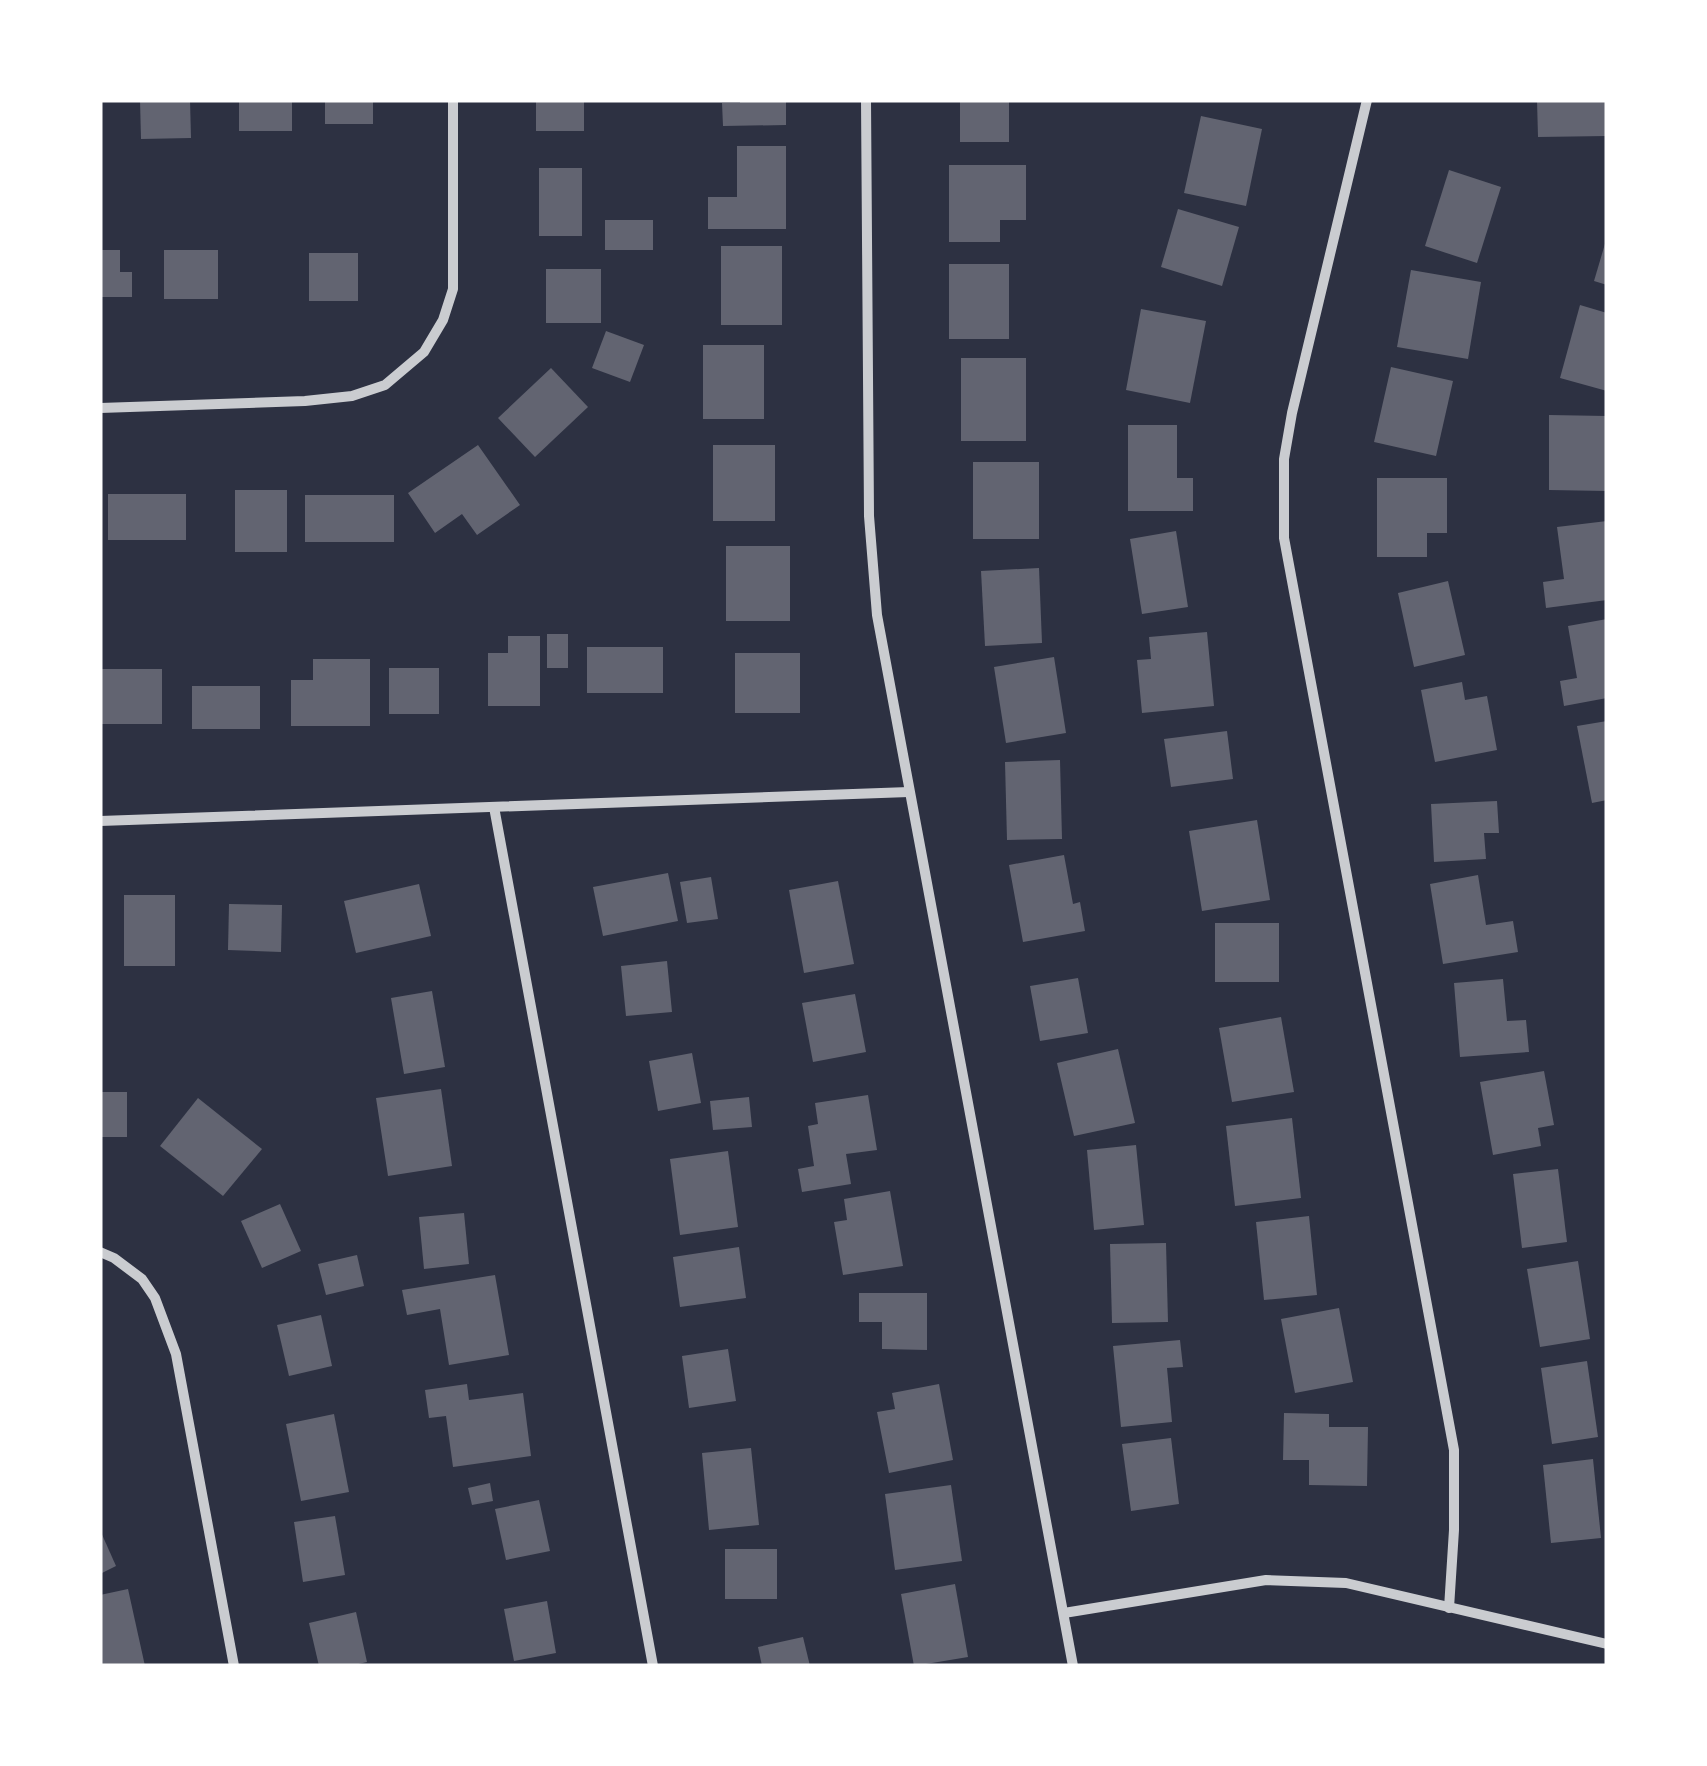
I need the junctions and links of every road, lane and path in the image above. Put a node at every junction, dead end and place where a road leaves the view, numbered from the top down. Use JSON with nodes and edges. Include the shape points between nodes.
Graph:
{"nodes":[{"id":1,"x":452,"y":100,"type":"edge"},
{"id":2,"x":866,"y":100,"type":"edge"},
{"id":3,"x":1366,"y":100,"type":"edge"},
{"id":4,"x":100,"y":408,"type":"edge"},
{"id":5,"x":910,"y":792,"type":"junction"},
{"id":6,"x":494,"y":808,"type":"junction"},
{"id":7,"x":100,"y":820,"type":"edge"},
{"id":8,"x":100,"y":1252,"type":"edge"},
{"id":9,"x":1449,"y":1608,"type":"junction"},
{"id":10,"x":1064,"y":1613,"type":"junction"},
{"id":11,"x":1607,"y":1644,"type":"edge"},
{"id":12,"x":234,"y":1666,"type":"edge"},
{"id":13,"x":654,"y":1666,"type":"edge"},
{"id":14,"x":1073,"y":1666,"type":"edge"}],
"edges":[{"from":1,"to":4,"type":"street","via":[[453,289],[424,352],[384,384],[352,396]]},
{"from":2,"to":5,"type":"street","via":[[869,516],[877,615]]},
{"from":3,"to":9,"type":"street","via":[[1284,459],[1284,538],[1454,1450]]},
{"from":5,"to":6,"type":"street"},
{"from":5,"to":10,"type":"street"},
{"from":6,"to":7,"type":"street"},
{"from":6,"to":13,"type":"street"},
{"from":8,"to":12,"type":"street","via":[[142,1280],[176,1354]]},
{"from":9,"to":10,"type":"street","via":[[1346,1583],[1266,1580]]},
{"from":9,"to":11,"type":"street"},
{"from":10,"to":14,"type":"street"}]}
